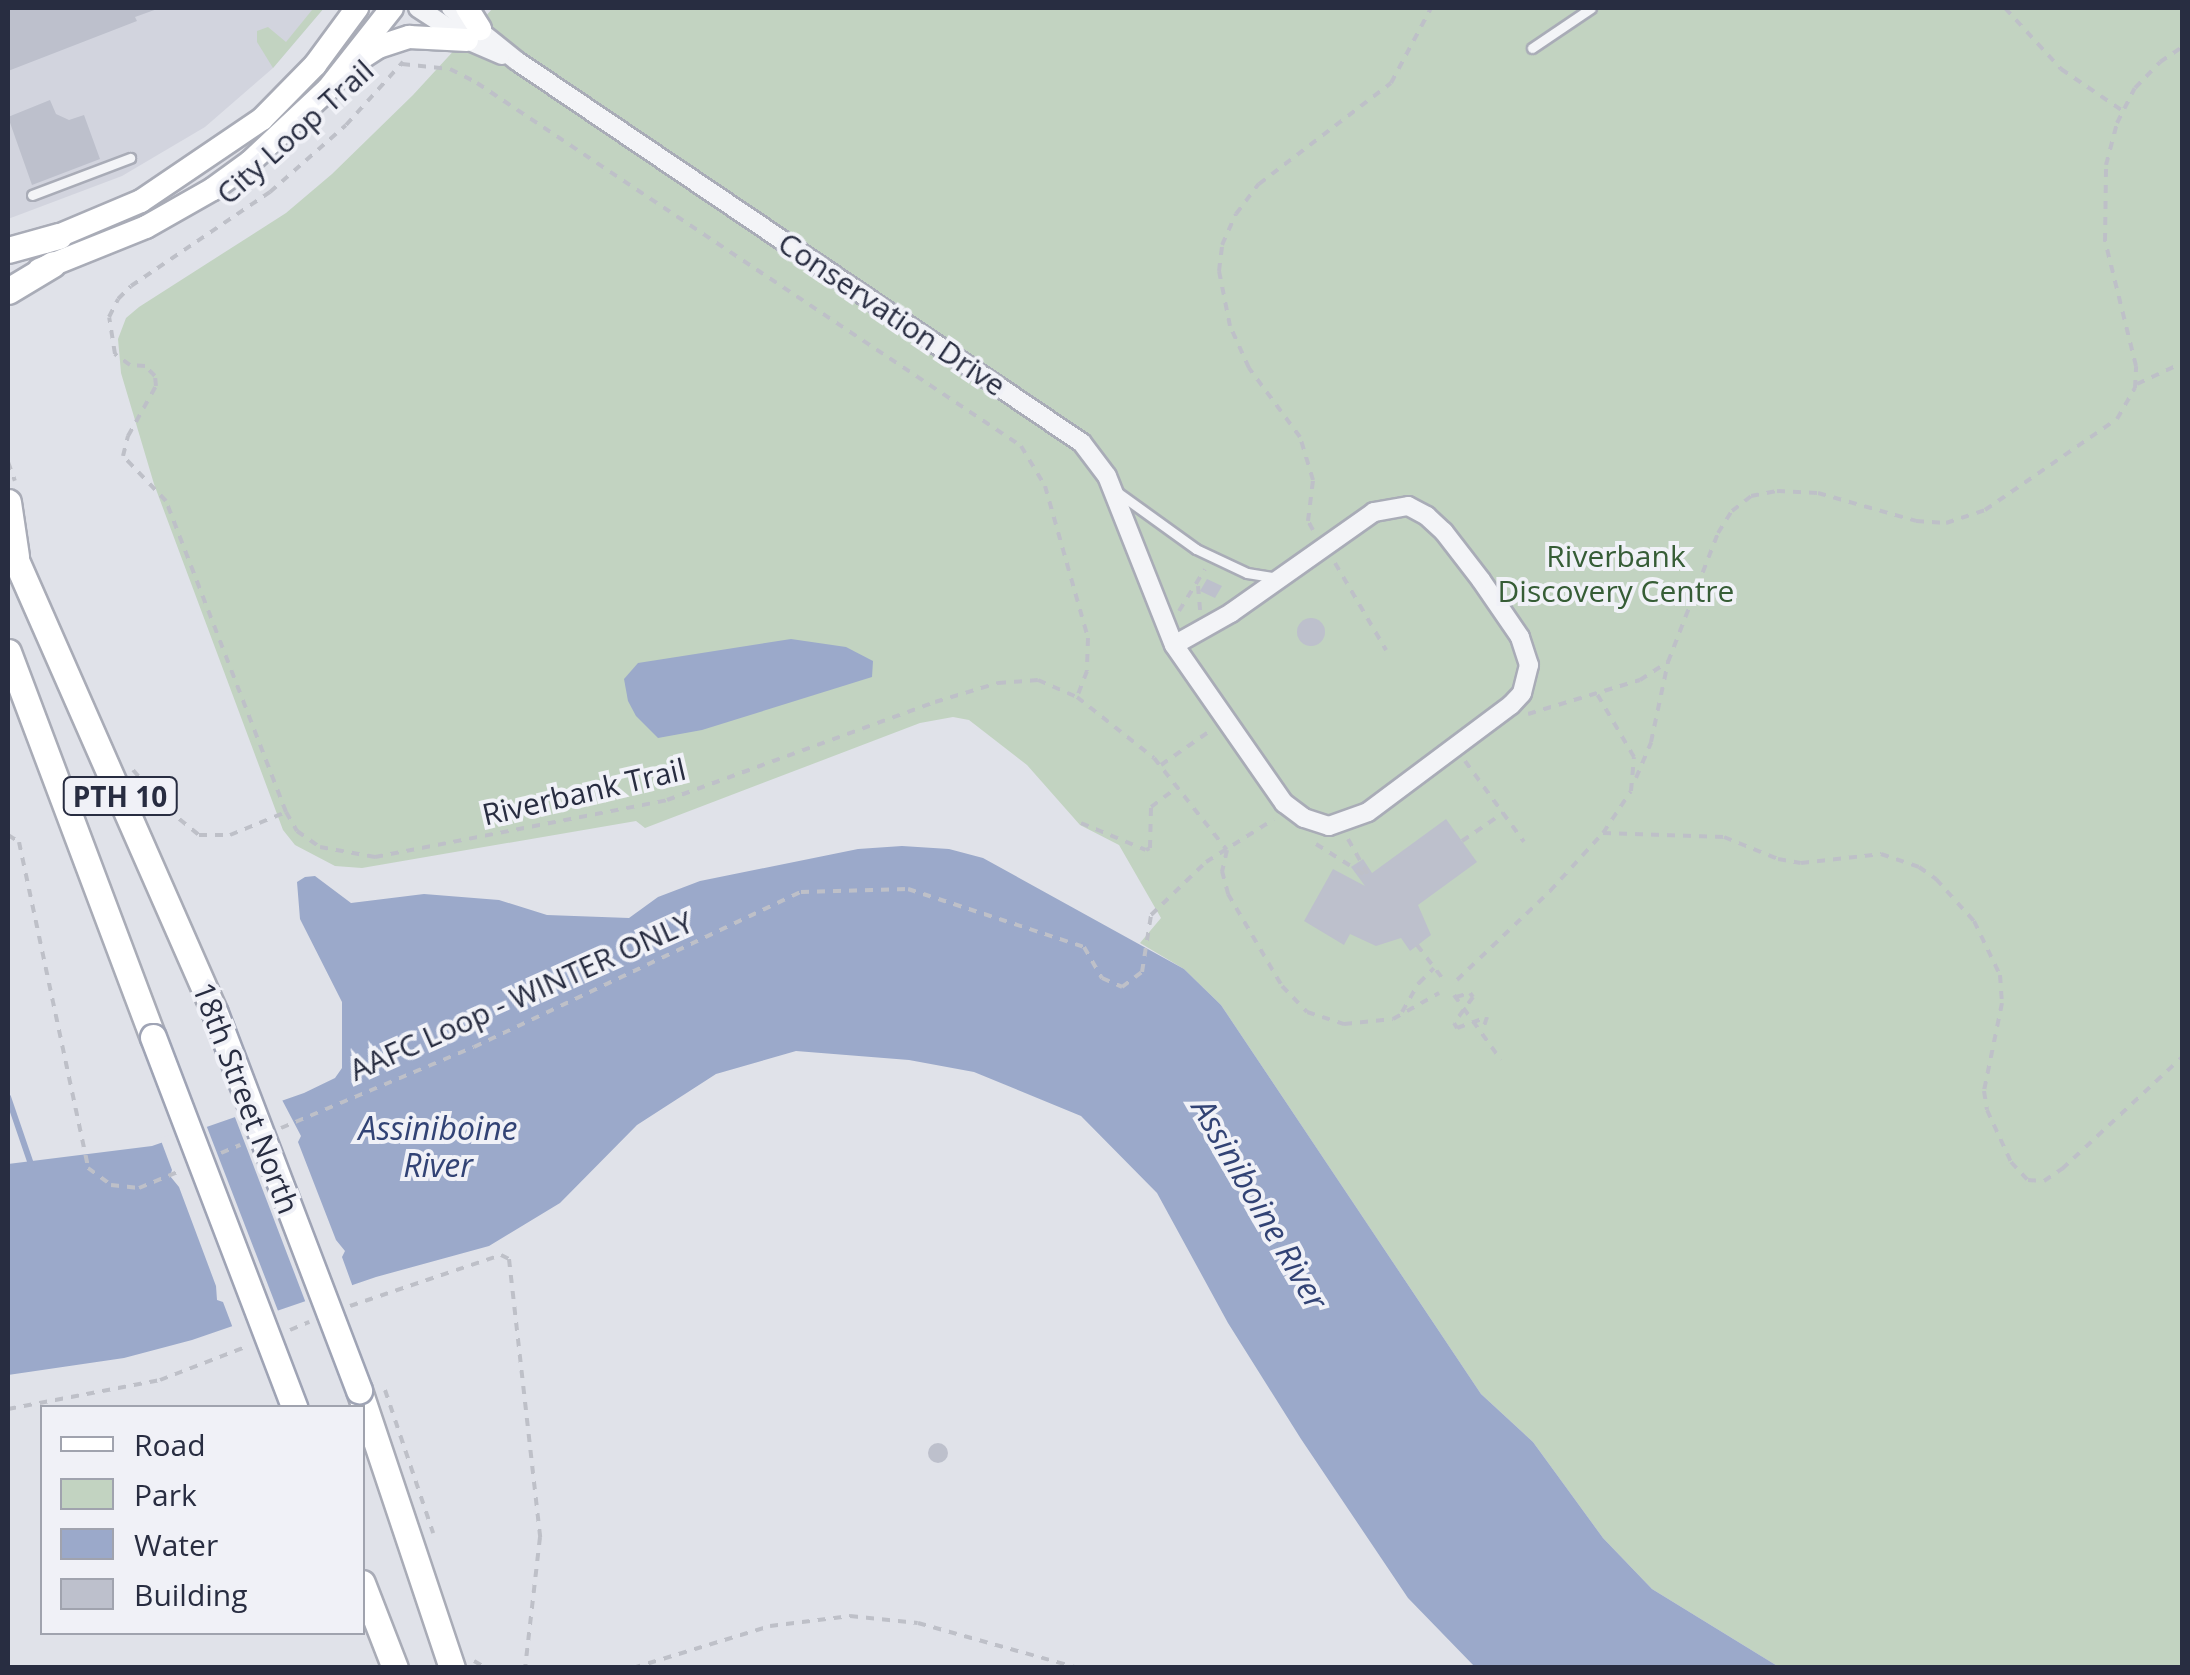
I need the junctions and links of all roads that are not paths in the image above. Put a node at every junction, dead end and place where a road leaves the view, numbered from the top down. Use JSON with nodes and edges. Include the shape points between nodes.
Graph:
{"nodes":[{"id":1,"x":357,"y":8,"type":"edge"},
{"id":2,"x":392,"y":8,"type":"edge"},
{"id":3,"x":418,"y":8,"type":"edge"},
{"id":4,"x":452,"y":8,"type":"edge"},
{"id":5,"x":467,"y":8,"type":"edge"},
{"id":6,"x":1591,"y":8,"type":"edge"},
{"id":7,"x":474,"y":34,"type":"junction"},
{"id":8,"x":1532,"y":48,"type":"dead end"},
{"id":9,"x":347,"y":68,"type":"junction"},
{"id":10,"x":130,"y":158,"type":"dead end"},
{"id":11,"x":32,"y":195,"type":"dead end"},
{"id":12,"x":59,"y":236,"type":"joint"},
{"id":13,"x":8,"y":253,"type":"edge"},
{"id":14,"x":53,"y":264,"type":"junction"},
{"id":15,"x":8,"y":282,"type":"edge"},
{"id":16,"x":8,"y":291,"type":"edge"},
{"id":17,"x":1112,"y":488,"type":"junction"},
{"id":18,"x":8,"y":502,"type":"edge"},
{"id":19,"x":8,"y":542,"type":"edge"},
{"id":20,"x":1280,"y":578,"type":"junction"},
{"id":21,"x":23,"y":580,"type":"junction"},
{"id":22,"x":1170,"y":638,"type":"junction"},
{"id":23,"x":8,"y":652,"type":"edge"},
{"id":24,"x":294,"y":1405,"type":"edge"},
{"id":25,"x":365,"y":1591,"type":"edge"},
{"id":26,"x":461,"y":1663,"type":"edge"},
{"id":27,"x":395,"y":1668,"type":"edge"}],
"edges":[{"from":1,"to":12,"type":"main road","via":[[315,65],[262,119],[166,187]]},
{"from":2,"to":9,"type":"main road"},
{"from":3,"to":7,"type":"street","name":"Conservation Drive"},
{"from":4,"to":7,"type":"street","name":"Conservation Drive"},
{"from":5,"to":7,"type":"main road"},
{"from":6,"to":8,"type":"lane"},
{"from":7,"to":9,"type":"main road","via":[[409,37]]},
{"from":7,"to":17,"type":"street","name":"Conservation Drive","via":[[1082,443]]},
{"from":9,"to":14,"type":"main road","via":[[273,142],[213,189],[146,227]]},
{"from":10,"to":11,"type":"lane"},
{"from":12,"to":13,"type":"main road"},
{"from":14,"to":15,"type":"main road"},
{"from":14,"to":16,"type":"main road"},
{"from":17,"to":20,"type":"lane","via":[[1215,558]]},
{"from":17,"to":22,"type":"street","name":"Conservation Drive"},
{"from":18,"to":21,"type":"main road"},
{"from":19,"to":21,"type":"main road","name":"18th Street North","number":"PTH 10"},
{"from":20,"to":22,"type":"street","name":"Conservation Drive","via":[[1218,622]]},
{"from":20,"to":22,"type":"street","name":"Conservation Drive","via":[[1374,512],[1418,510],[1444,532],[1520,637],[1528,678],[1511,705],[1368,812],[1342,824],[1318,824],[1294,812]]},
{"from":21,"to":26,"type":"main road","name":"18th Street North","number":"PTH 10","bridge":true,"via":[[214,1012]]},
{"from":23,"to":24,"type":"main road","number":"PTH 10","bridge":true},
{"from":25,"to":27,"type":"main road"}]}
